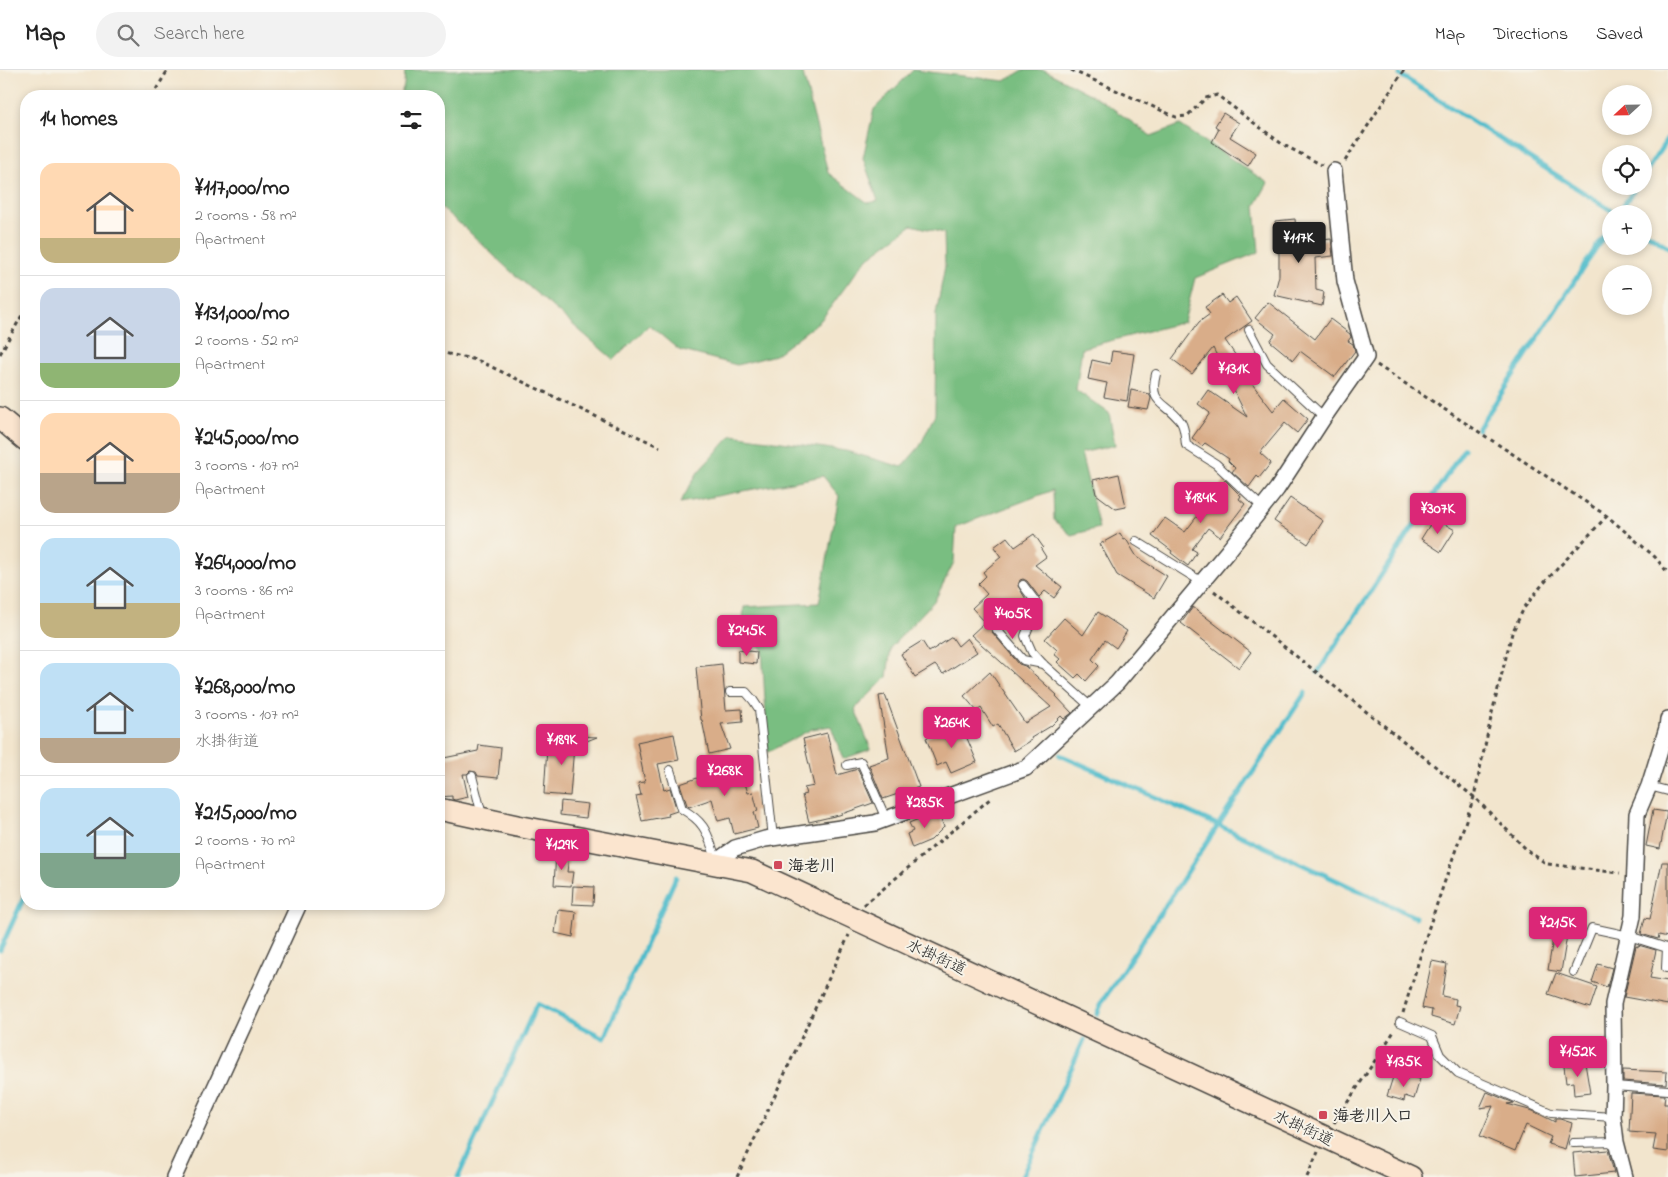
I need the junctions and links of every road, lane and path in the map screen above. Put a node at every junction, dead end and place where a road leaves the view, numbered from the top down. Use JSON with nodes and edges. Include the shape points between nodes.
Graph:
{"nodes":[{"id":1,"x":168,"y":70,"type":"edge"},
{"id":2,"x":1072,"y":70,"type":"edge"},
{"id":3,"x":1404,"y":70,"type":"edge"},
{"id":4,"x":156,"y":90,"type":"edge"},
{"id":5,"x":1334,"y":171,"type":"junction"},
{"id":6,"x":20,"y":319,"type":"edge"},
{"id":7,"x":1249,"y":330,"type":"dead end"},
{"id":8,"x":445,"y":353,"type":"edge"},
{"id":9,"x":0,"y":354,"type":"edge"},
{"id":10,"x":1366,"y":358,"type":"junction"},
{"id":11,"x":1156,"y":374,"type":"dead end"},
{"id":12,"x":1324,"y":417,"type":"junction"},
{"id":13,"x":0,"y":418,"type":"edge"},
{"id":14,"x":20,"y":435,"type":"edge"},
{"id":15,"x":660,"y":447,"type":"dead end"},
{"id":16,"x":1262,"y":508,"type":"junction"},
{"id":17,"x":1607,"y":516,"type":"junction"},
{"id":18,"x":1136,"y":541,"type":"dead end"},
{"id":19,"x":1668,"y":573,"type":"edge"},
{"id":20,"x":1202,"y":582,"type":"junction"},
{"id":21,"x":1023,"y":585,"type":"dead end"},
{"id":22,"x":997,"y":630,"type":"dead end"},
{"id":23,"x":1043,"y":664,"type":"junction"},
{"id":24,"x":730,"y":692,"type":"dead end"},
{"id":25,"x":1091,"y":707,"type":"junction"},
{"id":26,"x":1668,"y":719,"type":"edge"},
{"id":27,"x":847,"y":765,"type":"dead end"},
{"id":28,"x":670,"y":770,"type":"dead end"},
{"id":29,"x":472,"y":776,"type":"dead end"},
{"id":30,"x":1649,"y":786,"type":"junction"},
{"id":31,"x":1668,"y":791,"type":"edge"},
{"id":32,"x":997,"y":793,"type":"dead end"},
{"id":33,"x":1474,"y":797,"type":"junction"},
{"id":34,"x":445,"y":810,"type":"edge"},
{"id":35,"x":483,"y":819,"type":"junction"},
{"id":36,"x":886,"y":819,"type":"junction"},
{"id":37,"x":773,"y":838,"type":"junction"},
{"id":38,"x":716,"y":862,"type":"junction"},
{"id":39,"x":1635,"y":875,"type":"junction"},
{"id":40,"x":296,"y":910,"type":"edge"},
{"id":41,"x":857,"y":919,"type":"junction"},
{"id":42,"x":1629,"y":936,"type":"junction"},
{"id":43,"x":1666,"y":968,"type":"dead end"},
{"id":44,"x":1574,"y":972,"type":"dead end"},
{"id":45,"x":1400,"y":1022,"type":"junction"},
{"id":46,"x":1614,"y":1086,"type":"junction"},
{"id":47,"x":1668,"y":1090,"type":"edge"},
{"id":48,"x":1613,"y":1118,"type":"junction"},
{"id":49,"x":1325,"y":1136,"type":"junction"},
{"id":50,"x":1616,"y":1142,"type":"junction"},
{"id":51,"x":1573,"y":1143,"type":"dead end"},
{"id":52,"x":174,"y":1177,"type":"edge"},
{"id":53,"x":737,"y":1177,"type":"edge"},
{"id":54,"x":1307,"y":1177,"type":"edge"},
{"id":55,"x":1411,"y":1177,"type":"edge"},
{"id":56,"x":1625,"y":1177,"type":"edge"}],
"edges":[{"from":1,"to":4,"type":"path"},
{"from":2,"to":5,"type":"path","via":[[1176,117],[1187,116],[1206,98],[1218,95],[1282,144]]},
{"from":3,"to":5,"type":"path","via":[[1343,165]]},
{"from":5,"to":10,"type":"street","via":[[1345,280]]},
{"from":6,"to":9,"type":"path"},
{"from":7,"to":12,"type":"lane","via":[[1267,364]]},
{"from":8,"to":15,"type":"path","via":[[476,360]]},
{"from":10,"to":12,"type":"street"},
{"from":10,"to":17,"type":"path"},
{"from":11,"to":16,"type":"lane","via":[[1152,387],[1158,401],[1182,424],[1186,445],[1216,464]]},
{"from":12,"to":16,"type":"street"},
{"from":13,"to":14,"type":"main road"},
{"from":16,"to":20,"type":"street"},
{"from":17,"to":19,"type":"path","via":[[1656,557]]},
{"from":17,"to":33,"type":"path","via":[[1542,584],[1524,608],[1512,633]]},
{"from":18,"to":20,"type":"lane"},
{"from":20,"to":25,"type":"street","via":[[1117,683]]},
{"from":20,"to":33,"type":"path"},
{"from":21,"to":23,"type":"lane","via":[[1035,601],[1036,609],[1025,636],[1032,652]]},
{"from":22,"to":23,"type":"lane","via":[[1023,660]]},
{"from":23,"to":25,"type":"lane"},
{"from":24,"to":37,"type":"lane","via":[[746,692],[759,709]]},
{"from":25,"to":36,"type":"street","via":[[1026,768]]},
{"from":26,"to":30,"type":"street"},
{"from":27,"to":36,"type":"lane","via":[[861,762]]},
{"from":28,"to":38,"type":"lane","via":[[682,809],[696,817],[705,828]]},
{"from":29,"to":35,"type":"lane"},
{"from":30,"to":31,"type":"lane"},
{"from":30,"to":39,"type":"street","via":[[1637,814]]},
{"from":32,"to":41,"type":"path","via":[[864,903]]},
{"from":33,"to":39,"type":"path","via":[[1528,851],[1547,864]]},
{"from":33,"to":45,"type":"path"},
{"from":34,"to":35,"type":"main road","name":"水掛街道"},
{"from":35,"to":38,"type":"main road","name":"水掛街道"},
{"from":36,"to":37,"type":"street"},
{"from":37,"to":38,"type":"street","via":[[735,848]]},
{"from":38,"to":41,"type":"main road","name":"水掛街道","via":[[752,871]]},
{"from":39,"to":42,"type":"street"},
{"from":40,"to":52,"type":"street"},
{"from":41,"to":49,"type":"main road","name":"水掛街道"},
{"from":41,"to":53,"type":"path"},
{"from":42,"to":43,"type":"lane","via":[[1667,948]]},
{"from":42,"to":44,"type":"lane","via":[[1592,928]]},
{"from":42,"to":46,"type":"street","via":[[1613,1004]]},
{"from":45,"to":48,"type":"lane","via":[[1432,1036],[1440,1055],[1458,1073],[1551,1113]]},
{"from":45,"to":49,"type":"path"},
{"from":46,"to":47,"type":"lane"},
{"from":46,"to":48,"type":"street"},
{"from":48,"to":50,"type":"street"},
{"from":49,"to":54,"type":"path"},
{"from":49,"to":55,"type":"main road","name":"水掛街道"},
{"from":50,"to":51,"type":"lane"},
{"from":50,"to":56,"type":"street"}]}
